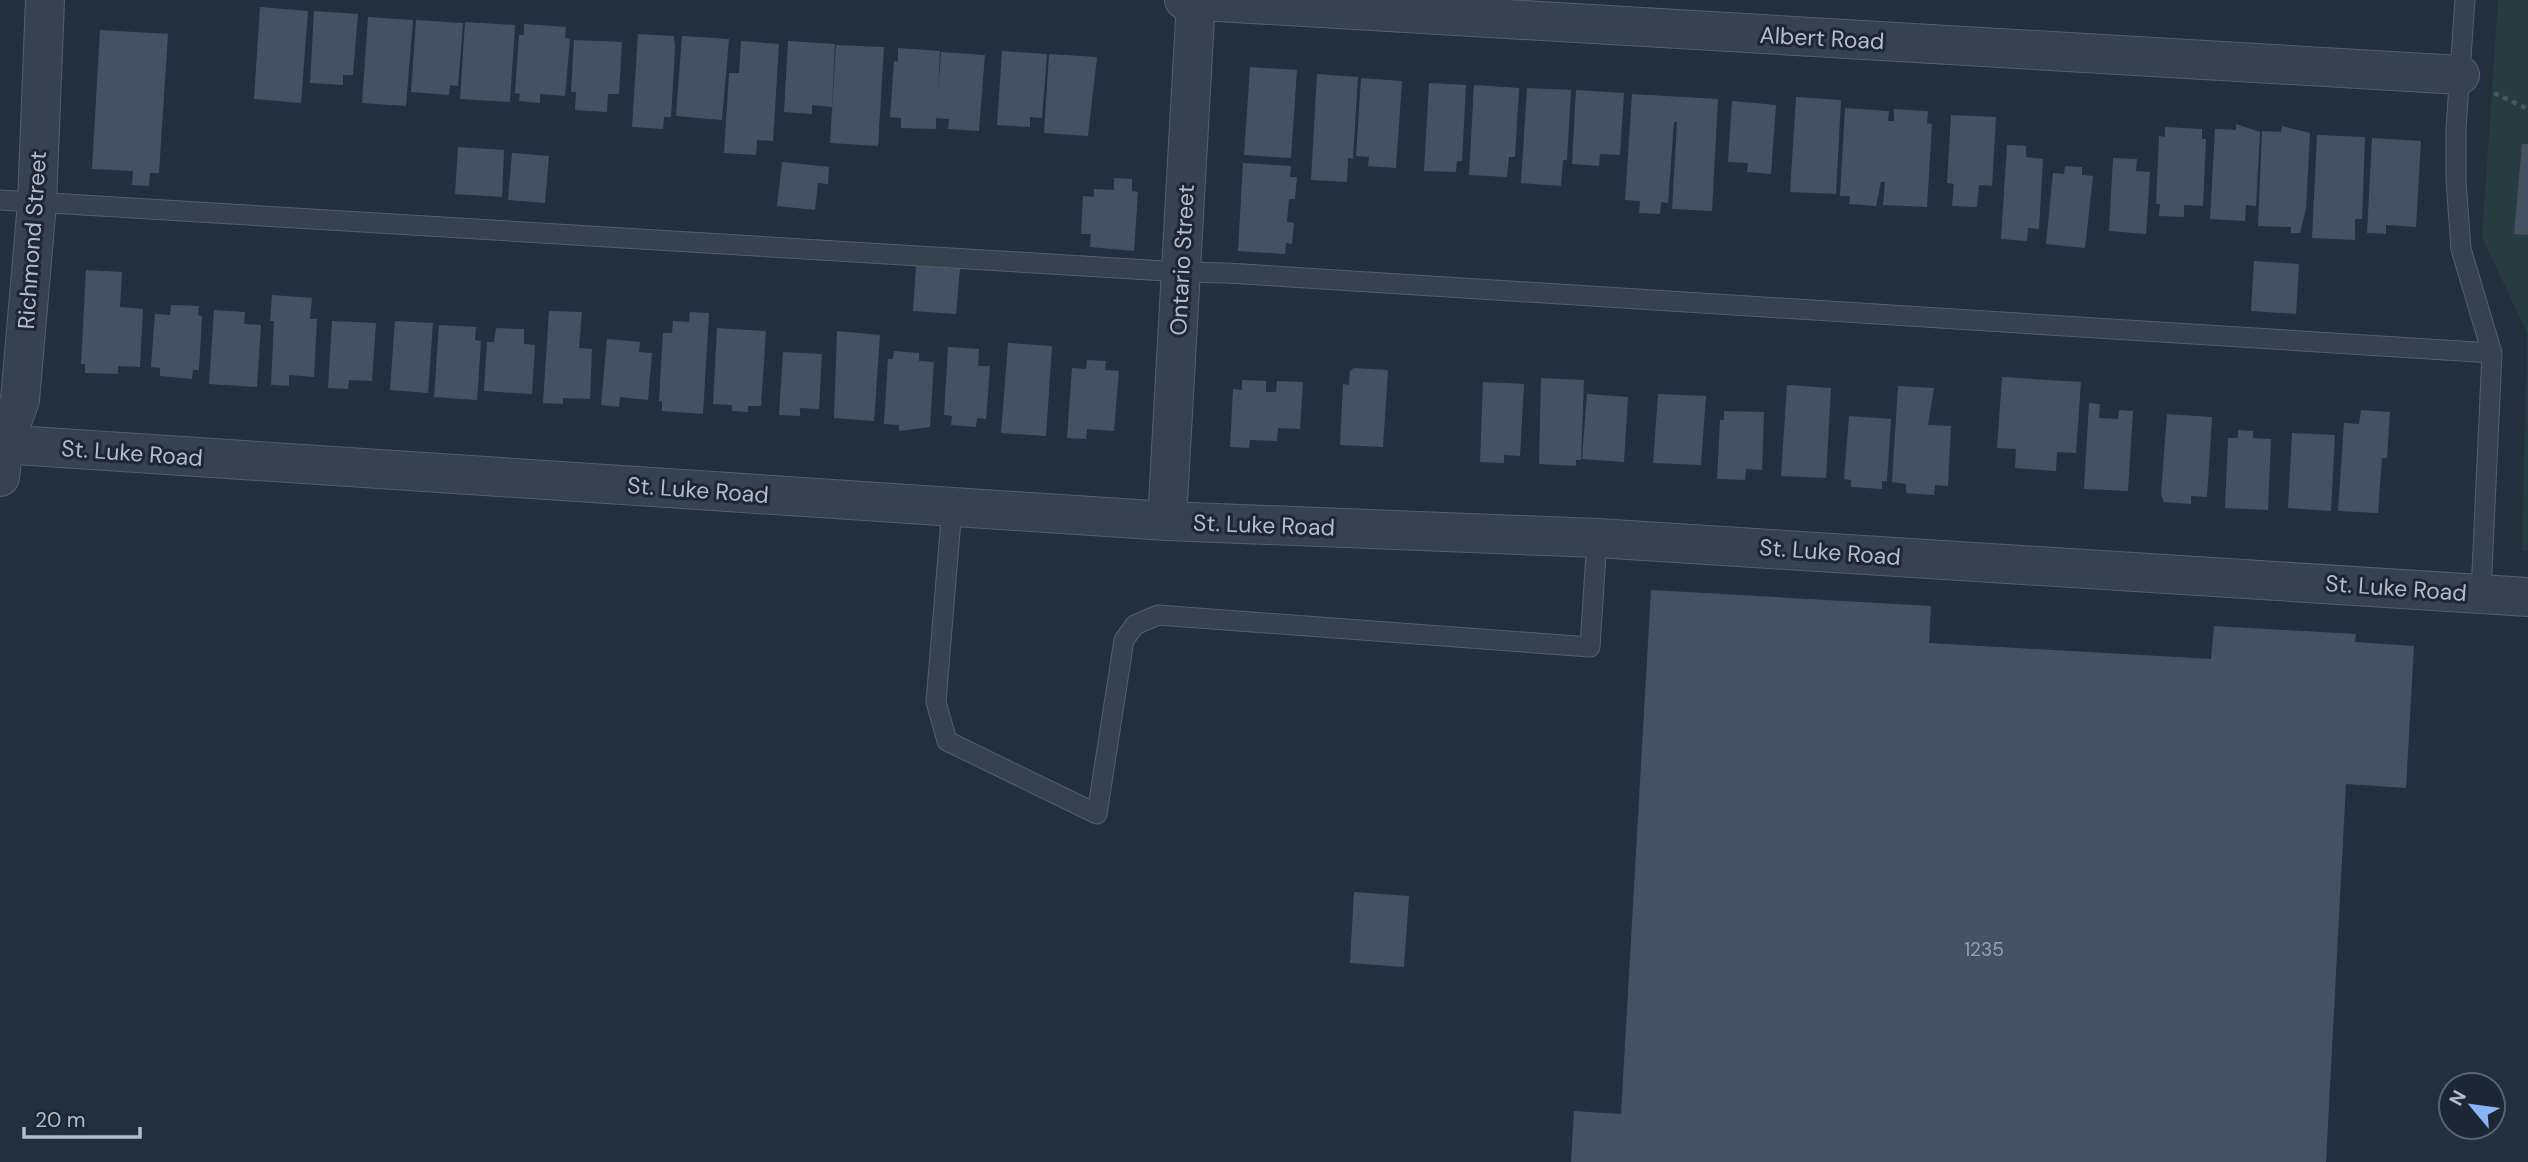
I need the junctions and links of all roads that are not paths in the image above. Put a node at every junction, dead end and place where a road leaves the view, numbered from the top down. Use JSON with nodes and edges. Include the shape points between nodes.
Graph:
{"nodes":[{"id":1,"x":45,"y":0,"type":"edge"},
{"id":2,"x":1184,"y":0,"type":"edge"},
{"id":3,"x":1196,"y":0,"type":"edge"},
{"id":4,"x":2465,"y":0,"type":"edge"},
{"id":5,"x":2460,"y":75,"type":"junction"},
{"id":6,"x":0,"y":201,"type":"edge"},
{"id":7,"x":37,"y":203,"type":"junction"},
{"id":8,"x":1182,"y":272,"type":"junction"},
{"id":9,"x":2492,"y":353,"type":"junction"},
{"id":10,"x":1,"y":455,"type":"edge"},
{"id":11,"x":952,"y":507,"type":"junction"},
{"id":12,"x":1167,"y":521,"type":"junction"},
{"id":13,"x":1597,"y":538,"type":"junction"},
{"id":14,"x":2481,"y":593,"type":"junction"},
{"id":15,"x":2528,"y":597,"type":"edge"}],
"edges":[{"from":1,"to":7,"type":"street","name":"Richmond Street"},
{"from":2,"to":3,"type":"street","name":"Albert Road"},
{"from":3,"to":5,"type":"street","name":"Albert Road"},
{"from":3,"to":8,"type":"street","name":"Ontario Street"},
{"from":4,"to":5,"type":"lane"},
{"from":5,"to":9,"type":"lane","via":[[2456,180],[2461,249]]},
{"from":6,"to":7,"type":"lane"},
{"from":7,"to":8,"type":"lane"},
{"from":7,"to":10,"type":"street","name":"Richmond Street","via":[[20,400]]},
{"from":8,"to":9,"type":"lane"},
{"from":8,"to":12,"type":"street","name":"Ontario Street"},
{"from":9,"to":14,"type":"lane"},
{"from":10,"to":11,"type":"street","name":"St. Luke Road"},
{"from":11,"to":12,"type":"street","name":"St. Luke Road"},
{"from":11,"to":13,"type":"lane","via":[[936,702],[947,741],[1097,814],[1124,640],[1135,625],[1158,615],[1590,648]]},
{"from":12,"to":13,"type":"street","name":"St. Luke Road"},
{"from":13,"to":14,"type":"street","name":"St. Luke Road"},
{"from":14,"to":15,"type":"street","name":"St. Luke Road"}]}
